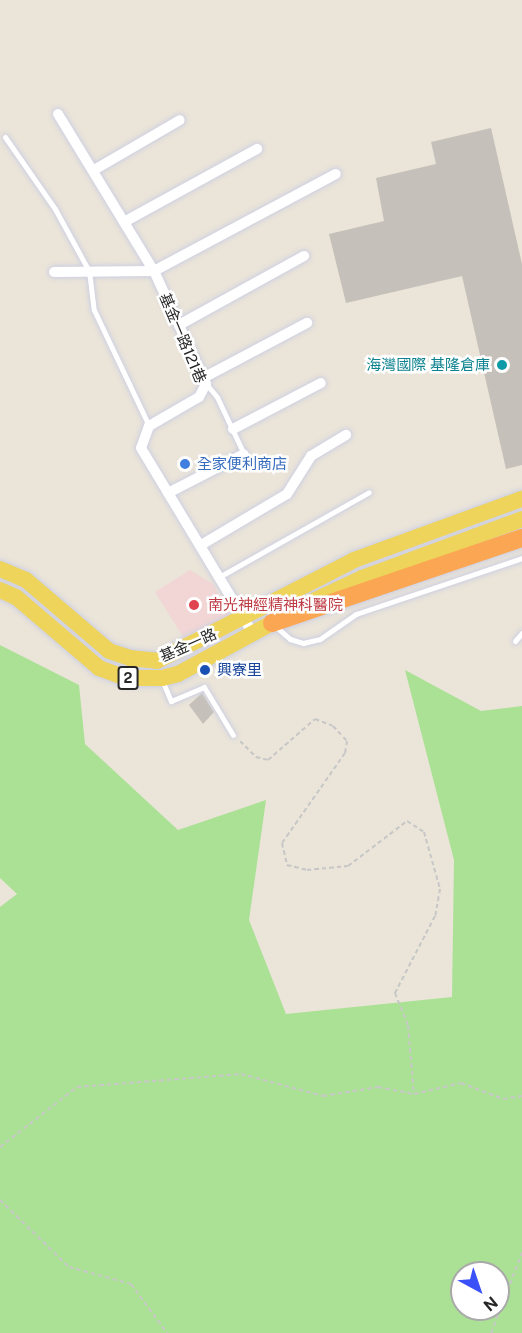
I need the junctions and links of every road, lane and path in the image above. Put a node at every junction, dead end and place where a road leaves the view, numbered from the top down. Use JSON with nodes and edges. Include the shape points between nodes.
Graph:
{"nodes":[{"id":1,"x":58,"y":114,"type":"dead end"},
{"id":2,"x":180,"y":120,"type":"dead end"},
{"id":3,"x":5,"y":137,"type":"dead end"},
{"id":4,"x":256,"y":149,"type":"dead end"},
{"id":5,"x":93,"y":170,"type":"junction"},
{"id":6,"x":336,"y":174,"type":"dead end"},
{"id":7,"x":124,"y":222,"type":"junction"},
{"id":8,"x":304,"y":256,"type":"dead end"},
{"id":9,"x":89,"y":271,"type":"junction"},
{"id":10,"x":154,"y":271,"type":"junction"},
{"id":11,"x":54,"y":272,"type":"dead end"},
{"id":12,"x":307,"y":323,"type":"dead end"},
{"id":13,"x":179,"y":325,"type":"junction"},
{"id":14,"x":204,"y":381,"type":"junction"},
{"id":15,"x":321,"y":383,"type":"dead end"},
{"id":16,"x":148,"y":426,"type":"junction"},
{"id":17,"x":233,"y":429,"type":"junction"},
{"id":18,"x":346,"y":435,"type":"dead end"},
{"id":19,"x":244,"y":454,"type":"joint"},
{"id":20,"x":369,"y":492,"type":"dead end"},
{"id":21,"x":168,"y":493,"type":"junction"},
{"id":22,"x":522,"y":499,"type":"edge"},
{"id":23,"x":522,"y":519,"type":"edge"},
{"id":24,"x":518,"y":539,"type":"edge"},
{"id":25,"x":201,"y":545,"type":"junction"},
{"id":26,"x":522,"y":558,"type":"edge"},
{"id":27,"x":0,"y":569,"type":"edge"},
{"id":28,"x":219,"y":577,"type":"junction"},
{"id":29,"x":0,"y":590,"type":"edge"},
{"id":30,"x":262,"y":607,"type":"junction"},
{"id":31,"x":243,"y":618,"type":"junction"},
{"id":32,"x":272,"y":623,"type":"junction"},
{"id":33,"x":522,"y":633,"type":"edge"},
{"id":34,"x":253,"y":634,"type":"junction"},
{"id":35,"x":515,"y":641,"type":"dead end"},
{"id":36,"x":162,"y":678,"type":"junction"},
{"id":37,"x":233,"y":735,"type":"joint"},
{"id":38,"x":414,"y":1094,"type":"junction"},
{"id":39,"x":522,"y":1096,"type":"edge"},
{"id":40,"x":0,"y":1147,"type":"edge"},
{"id":41,"x":0,"y":1200,"type":"edge"},
{"id":42,"x":522,"y":1253,"type":"edge"},
{"id":43,"x":167,"y":1333,"type":"edge"},
{"id":44,"x":491,"y":1333,"type":"edge"}],
"edges":[{"from":1,"to":5,"type":"street","name":"基金一路121巷"},
{"from":2,"to":5,"type":"street"},
{"from":3,"to":9,"type":"lane","via":[[55,209]]},
{"from":4,"to":7,"type":"street"},
{"from":5,"to":7,"type":"street","name":"基金一路121巷"},
{"from":6,"to":10,"type":"street"},
{"from":7,"to":10,"type":"street","name":"基金一路121巷"},
{"from":8,"to":13,"type":"street"},
{"from":9,"to":10,"type":"street"},
{"from":9,"to":11,"type":"street"},
{"from":9,"to":16,"type":"lane","via":[[94,310]]},
{"from":10,"to":13,"type":"street","name":"基金一路121巷"},
{"from":12,"to":14,"type":"street"},
{"from":13,"to":14,"type":"street","name":"基金一路121巷"},
{"from":14,"to":16,"type":"street","name":"基金一路121巷","via":[[200,397]]},
{"from":14,"to":17,"type":"lane"},
{"from":15,"to":17,"type":"street"},
{"from":16,"to":21,"type":"street","via":[[141,448]]},
{"from":17,"to":19,"type":"lane"},
{"from":18,"to":25,"type":"street","via":[[311,456],[287,494]]},
{"from":19,"to":21,"type":"street"},
{"from":20,"to":28,"type":"lane"},
{"from":21,"to":25,"type":"street"},
{"from":22,"to":30,"type":"main road","name":"基金一路","number":"2","via":[[354,560]]},
{"from":23,"to":32,"type":"main road","name":"基金一路","number":"2","via":[[362,578]]},
{"from":24,"to":32,"type":"highway"},
{"from":25,"to":28,"type":"street"},
{"from":26,"to":32,"type":"lane","via":[[356,614],[320,639],[303,643],[290,639]]},
{"from":27,"to":31,"type":"main road","name":"基金一路","number":"2","via":[[26,580],[109,651],[130,658],[157,661]]},
{"from":28,"to":31,"type":"street"},
{"from":29,"to":36,"type":"main road","name":"基金一路","number":"2","via":[[15,597],[99,668],[126,678]]},
{"from":30,"to":31,"type":"main road","name":"基金一路","number":"2"},
{"from":30,"to":32,"type":"main road"},
{"from":31,"to":34,"type":"street"},
{"from":32,"to":34,"type":"main road","name":"基金一路","number":"2"},
{"from":33,"to":35,"type":"lane"},
{"from":34,"to":36,"type":"main road","name":"基金一路","number":"2","via":[[223,652]]},
{"from":36,"to":37,"type":"lane","via":[[171,701],[204,687]]},
{"from":37,"to":38,"type":"path","via":[[256,757],[268,760],[315,719],[333,726],[347,741],[345,753],[282,843],[287,865],[307,870],[348,866],[407,821],[424,832],[440,889],[435,916],[394,993],[408,1026]]},
{"from":38,"to":39,"type":"path","via":[[461,1083],[503,1099]]},
{"from":38,"to":40,"type":"path","via":[[378,1087],[323,1096],[242,1074],[77,1087]]},
{"from":41,"to":43,"type":"path","via":[[69,1267],[131,1284]]},
{"from":42,"to":44,"type":"path"}]}
